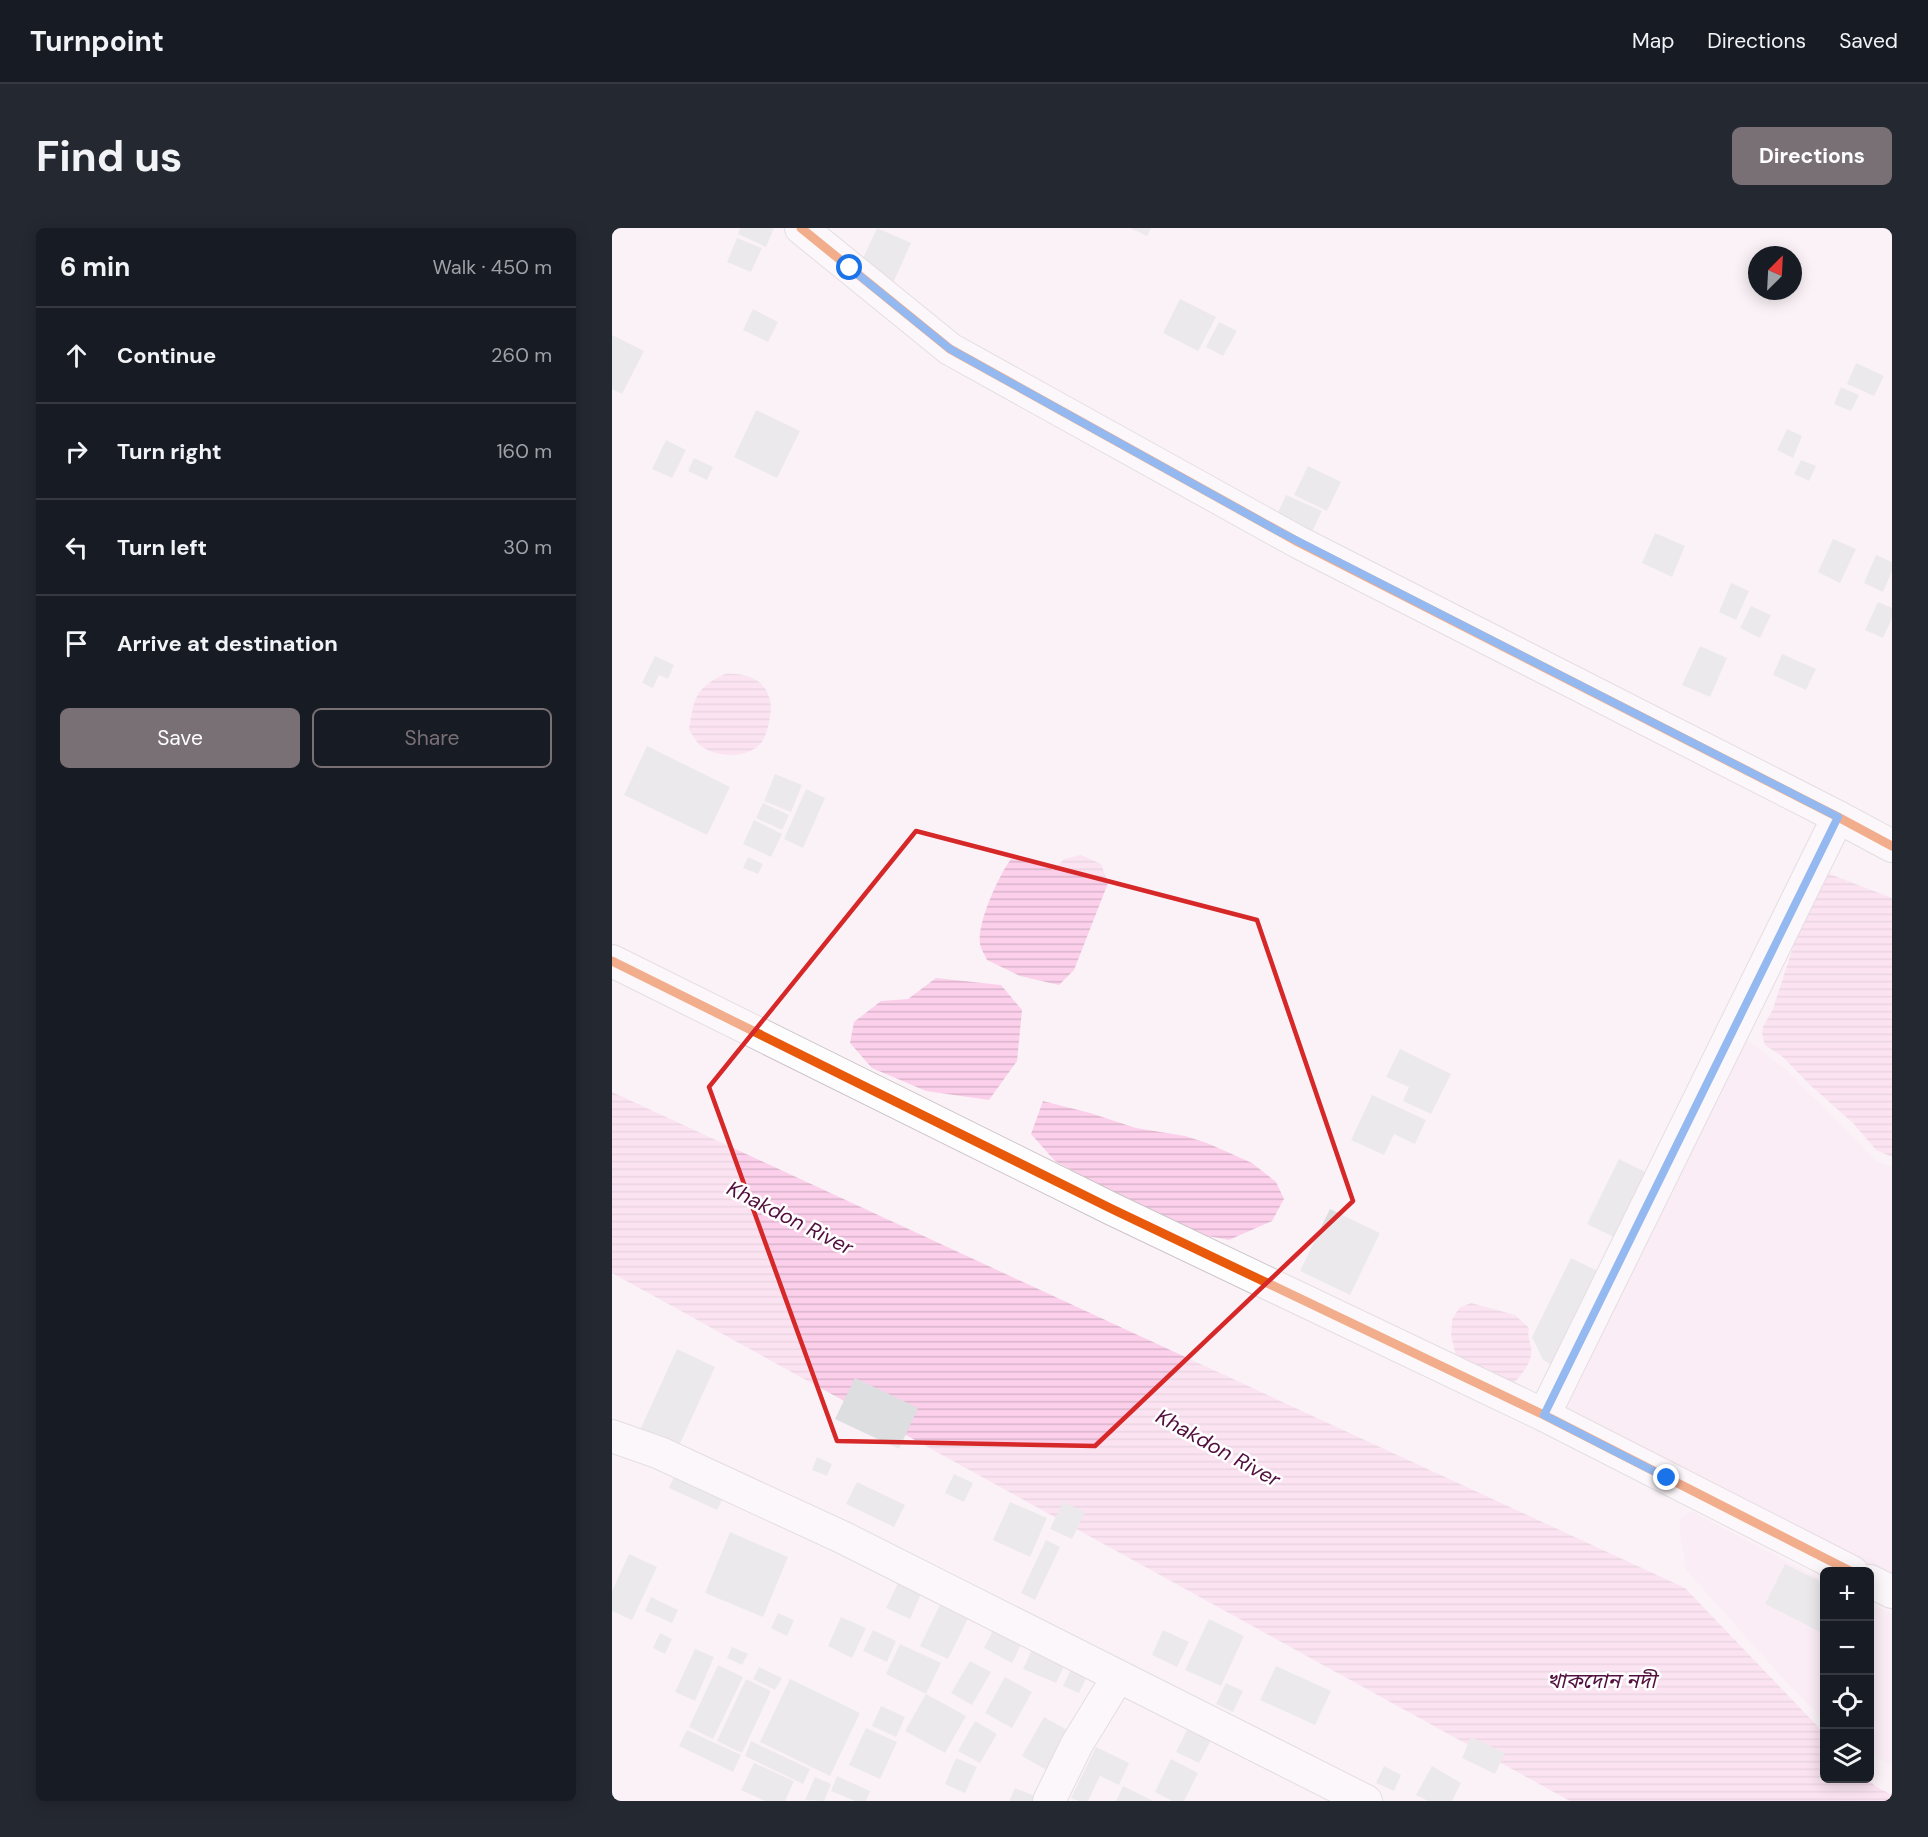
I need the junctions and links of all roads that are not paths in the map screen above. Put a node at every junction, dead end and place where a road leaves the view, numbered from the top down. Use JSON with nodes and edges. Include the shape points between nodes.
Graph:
{"nodes":[{"id":1,"x":801,"y":228,"type":"edge"},
{"id":2,"x":1838,"y":817,"type":"junction"},
{"id":3,"x":1892,"y":846,"type":"edge"},
{"id":4,"x":612,"y":961,"type":"edge"},
{"id":5,"x":1544,"y":1415,"type":"junction"},
{"id":6,"x":612,"y":1436,"type":"edge"},
{"id":7,"x":1841,"y":1567,"type":"edge"},
{"id":8,"x":1874,"y":1583,"type":"edge"},
{"id":9,"x":1892,"y":1592,"type":"edge"},
{"id":10,"x":1118,"y":1677,"type":"junction"},
{"id":11,"x":1049,"y":1801,"type":"edge"},
{"id":12,"x":1366,"y":1801,"type":"edge"}],
"edges":[{"from":1,"to":2,"type":"street","via":[[950,349],[1298,542]]},
{"from":2,"to":3,"type":"street"},
{"from":2,"to":5,"type":"street"},
{"from":4,"to":5,"type":"street","via":[[1112,1209]]},
{"from":5,"to":7,"type":"street"},
{"from":6,"to":10,"type":"street","via":[[660,1453],[844,1539]]},
{"from":8,"to":9,"type":"street"},
{"from":10,"to":11,"type":"street","via":[[1077,1744]]},
{"from":10,"to":12,"type":"street"}]}
